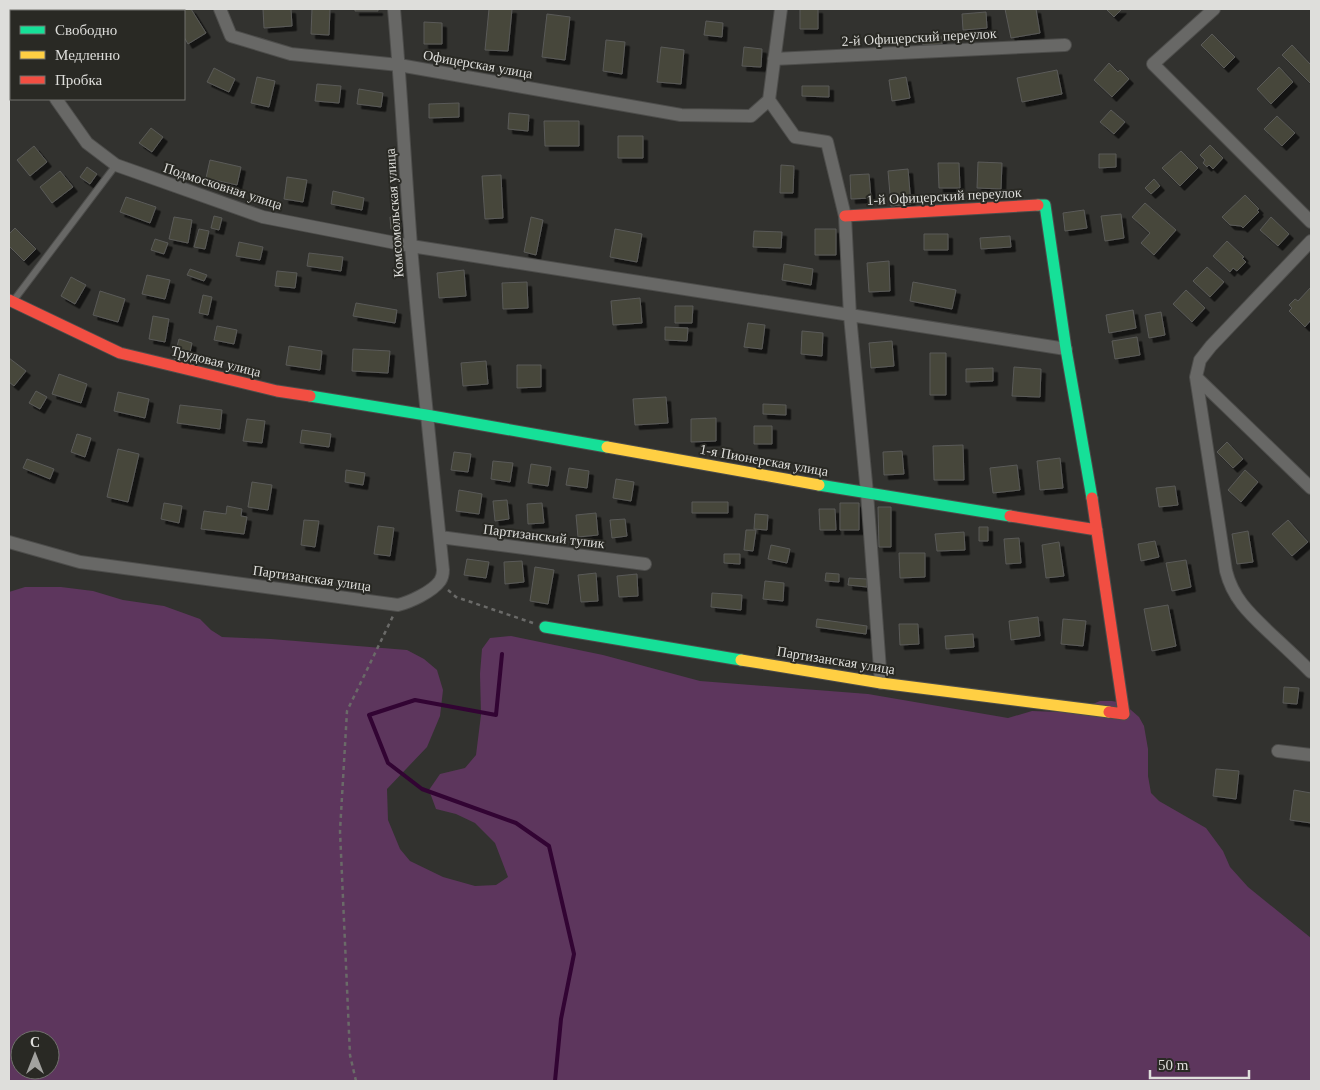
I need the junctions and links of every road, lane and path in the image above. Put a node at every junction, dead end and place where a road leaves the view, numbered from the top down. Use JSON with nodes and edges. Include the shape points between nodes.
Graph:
{"nodes":[{"id":1,"x":220,"y":9,"type":"edge"},
{"id":2,"x":394,"y":9,"type":"edge"},
{"id":3,"x":781,"y":9,"type":"edge"},
{"id":4,"x":1214,"y":9,"type":"edge"},
{"id":5,"x":1066,"y":45,"type":"dead end"},
{"id":6,"x":774,"y":59,"type":"junction"},
{"id":7,"x":399,"y":65,"type":"junction"},
{"id":8,"x":57,"y":100,"type":"edge"},
{"id":9,"x":769,"y":100,"type":"junction"},
{"id":10,"x":116,"y":166,"type":"junction"},
{"id":11,"x":845,"y":216,"type":"junction"},
{"id":12,"x":1311,"y":222,"type":"edge"},
{"id":13,"x":1311,"y":241,"type":"edge"},
{"id":14,"x":411,"y":246,"type":"junction"},
{"id":15,"x":10,"y":303,"type":"edge"},
{"id":16,"x":850,"y":316,"type":"junction"},
{"id":17,"x":1066,"y":350,"type":"junction"},
{"id":18,"x":1196,"y":377,"type":"junction"},
{"id":19,"x":426,"y":415,"type":"junction"},
{"id":20,"x":1311,"y":488,"type":"edge"},
{"id":21,"x":867,"y":493,"type":"junction"},
{"id":22,"x":1097,"y":530,"type":"junction"},
{"id":23,"x":440,"y":538,"type":"junction"},
{"id":24,"x":9,"y":542,"type":"edge"},
{"id":25,"x":645,"y":564,"type":"dead end"},
{"id":26,"x":440,"y":582,"type":"junction"},
{"id":27,"x":398,"y":605,"type":"junction"},
{"id":28,"x":545,"y":627,"type":"joint"},
{"id":29,"x":1311,"y":672,"type":"edge"},
{"id":30,"x":881,"y":682,"type":"junction"},
{"id":31,"x":1278,"y":751,"type":"dead end"},
{"id":32,"x":1311,"y":755,"type":"edge"},
{"id":33,"x":356,"y":1081,"type":"edge"}],
"edges":[{"from":1,"to":7,"type":"street","name":"Офицерская улица","via":[[231,36],[292,54]]},
{"from":2,"to":7,"type":"street","name":"Комсомольская улица"},
{"from":3,"to":6,"type":"street"},
{"from":4,"to":12,"type":"street","via":[[1153,64]]},
{"from":5,"to":6,"type":"street","name":"2-й Офицерский переулок"},
{"from":6,"to":9,"type":"street"},
{"from":7,"to":9,"type":"street","name":"Офицерская улица","via":[[681,115],[750,116]]},
{"from":7,"to":14,"type":"street","name":"Комсомольская улица"},
{"from":8,"to":10,"type":"street","name":"Подмосковная улица","via":[[87,142]]},
{"from":9,"to":11,"type":"street","via":[[795,137],[827,142]]},
{"from":10,"to":14,"type":"street","name":"Подмосковная улица","via":[[263,217]]},
{"from":10,"to":15,"type":"lane"},
{"from":11,"to":16,"type":"street"},
{"from":11,"to":17,"type":"street","name":"1-й Офицерский переулок","via":[[1045,205]]},
{"from":13,"to":18,"type":"street","via":[[1211,346],[1200,360]]},
{"from":14,"to":16,"type":"street"},
{"from":14,"to":19,"type":"street","name":"Комсомольская улица"},
{"from":15,"to":19,"type":"street","name":"Трудовая улица","via":[[120,353],[276,391]]},
{"from":16,"to":17,"type":"street"},
{"from":16,"to":21,"type":"street"},
{"from":17,"to":22,"type":"street"},
{"from":18,"to":20,"type":"street"},
{"from":18,"to":29,"type":"street","via":[[1229,584],[1247,611]]},
{"from":19,"to":21,"type":"street","name":"1-я Пионерская улица"},
{"from":19,"to":23,"type":"street"},
{"from":21,"to":22,"type":"street","name":"1-я Пионерская улица"},
{"from":21,"to":30,"type":"street"},
{"from":22,"to":30,"type":"street","name":"Партизанская улица","via":[[1124,714]]},
{"from":23,"to":25,"type":"street","name":"Партизанский тупик"},
{"from":23,"to":26,"type":"street","via":[[443,570]]},
{"from":24,"to":27,"type":"street","name":"Партизанская улица","via":[[80,562]]},
{"from":26,"to":27,"type":"street","via":[[409,603]]},
{"from":26,"to":28,"type":"path","via":[[456,597]]},
{"from":27,"to":33,"type":"path","via":[[347,711],[340,831],[350,1055]]},
{"from":28,"to":30,"type":"street","name":"Партизанская улица"},
{"from":31,"to":32,"type":"street"}]}
